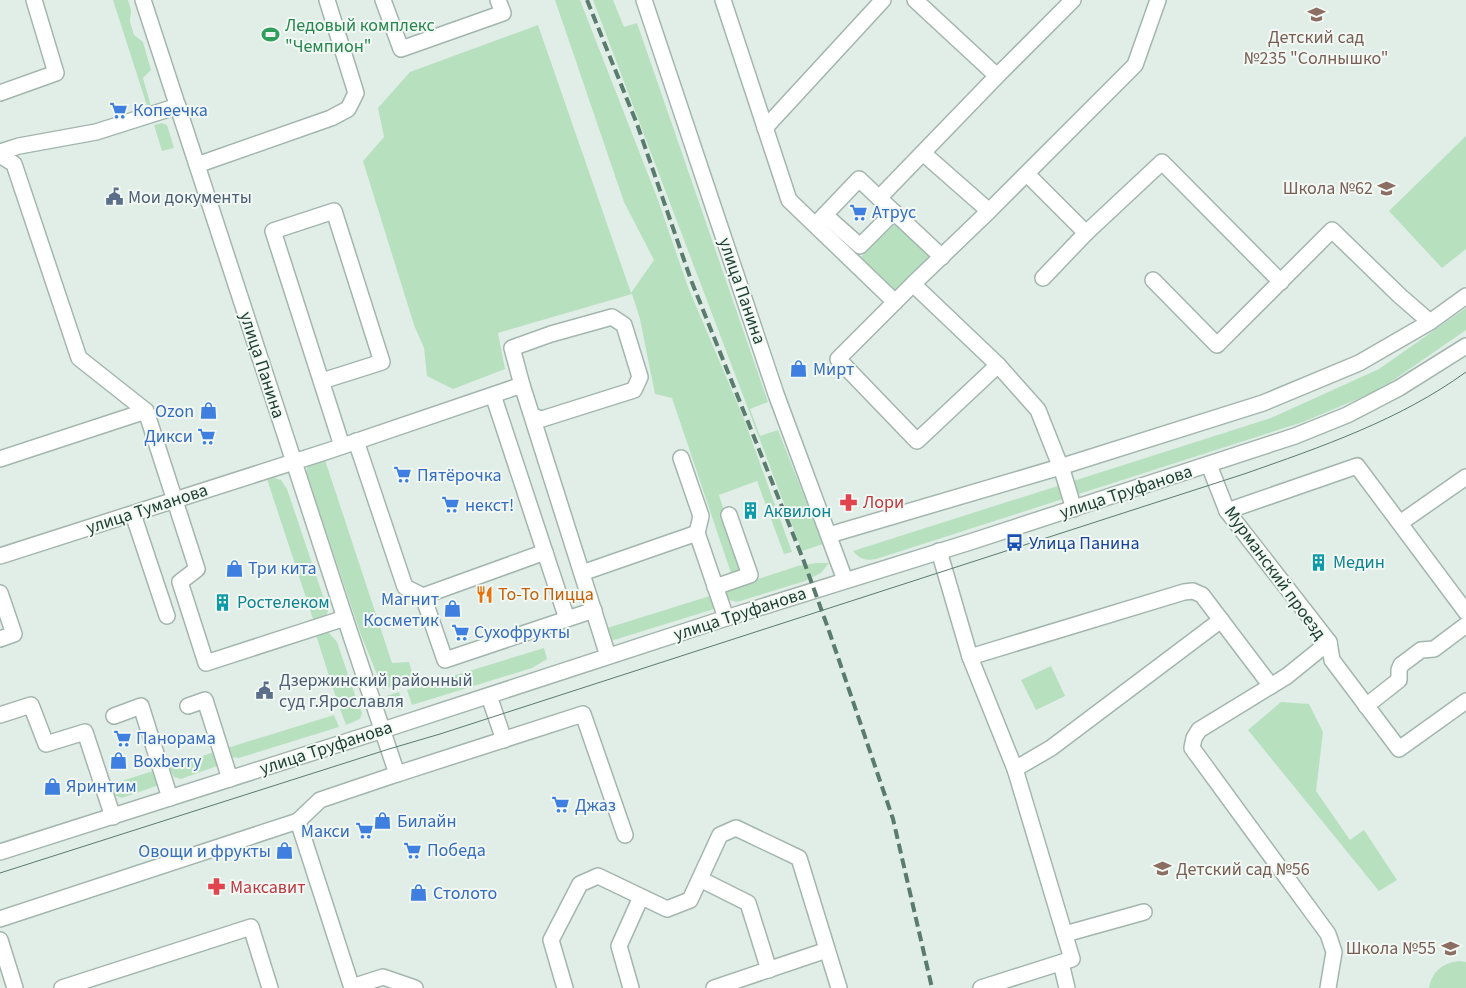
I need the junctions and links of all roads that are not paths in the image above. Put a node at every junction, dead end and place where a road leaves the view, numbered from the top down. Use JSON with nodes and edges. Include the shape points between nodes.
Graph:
{"nodes":[{"id":1,"x":34,"y":0,"type":"edge"},
{"id":2,"x":143,"y":0,"type":"edge"},
{"id":3,"x":327,"y":0,"type":"edge"},
{"id":4,"x":383,"y":0,"type":"edge"},
{"id":5,"x":498,"y":0,"type":"edge"},
{"id":6,"x":644,"y":0,"type":"edge"},
{"id":7,"x":723,"y":0,"type":"edge"},
{"id":8,"x":883,"y":0,"type":"edge"},
{"id":9,"x":914,"y":0,"type":"edge"},
{"id":10,"x":1073,"y":0,"type":"edge"},
{"id":11,"x":1158,"y":0,"type":"edge"},
{"id":12,"x":997,"y":76,"type":"junction"},
{"id":13,"x":0,"y":93,"type":"edge"},
{"id":14,"x":178,"y":106,"type":"junction"},
{"id":15,"x":765,"y":128,"type":"junction"},
{"id":16,"x":923,"y":153,"type":"junction"},
{"id":17,"x":0,"y":154,"type":"edge"},
{"id":18,"x":197,"y":165,"type":"junction"},
{"id":19,"x":1027,"y":174,"type":"junction"},
{"id":20,"x":879,"y":198,"type":"junction"},
{"id":21,"x":989,"y":211,"type":"junction"},
{"id":22,"x":894,"y":212,"type":"junction"},
{"id":23,"x":820,"y":220,"type":"junction"},
{"id":24,"x":1086,"y":233,"type":"junction"},
{"id":25,"x":942,"y":257,"type":"junction"},
{"id":26,"x":1043,"y":278,"type":"dead end"},
{"id":27,"x":1153,"y":280,"type":"dead end"},
{"id":28,"x":1281,"y":282,"type":"junction"},
{"id":29,"x":913,"y":284,"type":"junction"},
{"id":30,"x":1466,"y":296,"type":"edge"},
{"id":31,"x":895,"y":302,"type":"junction"},
{"id":32,"x":1430,"y":322,"type":"junction"},
{"id":33,"x":1466,"y":346,"type":"edge"},
{"id":34,"x":998,"y":365,"type":"junction"},
{"id":35,"x":322,"y":381,"type":"junction"},
{"id":36,"x":522,"y":386,"type":"junction"},
{"id":37,"x":493,"y":395,"type":"junction"},
{"id":38,"x":146,"y":411,"type":"junction"},
{"id":39,"x":534,"y":416,"type":"junction"},
{"id":40,"x":356,"y":441,"type":"junction"},
{"id":41,"x":342,"y":446,"type":"junction"},
{"id":42,"x":681,"y":458,"type":"dead end"},
{"id":43,"x":0,"y":459,"type":"edge"},
{"id":44,"x":294,"y":462,"type":"junction"},
{"id":45,"x":1209,"y":465,"type":"junction"},
{"id":46,"x":1060,"y":467,"type":"junction"},
{"id":47,"x":1466,"y":477,"type":"edge"},
{"id":48,"x":176,"y":500,"type":"junction"},
{"id":49,"x":1074,"y":509,"type":"junction"},
{"id":50,"x":1226,"y":510,"type":"junction"},
{"id":51,"x":133,"y":514,"type":"junction"},
{"id":52,"x":729,"y":515,"type":"dead end"},
{"id":53,"x":1400,"y":523,"type":"junction"},
{"id":54,"x":697,"y":533,"type":"junction"},
{"id":55,"x":829,"y":535,"type":"junction"},
{"id":56,"x":939,"y":551,"type":"junction"},
{"id":57,"x":545,"y":552,"type":"junction"},
{"id":58,"x":0,"y":556,"type":"edge"},
{"id":59,"x":582,"y":572,"type":"junction"},
{"id":60,"x":845,"y":580,"type":"junction"},
{"id":61,"x":716,"y":587,"type":"junction"},
{"id":62,"x":0,"y":594,"type":"edge"},
{"id":63,"x":423,"y":596,"type":"junction"},
{"id":64,"x":594,"y":610,"type":"junction"},
{"id":65,"x":1466,"y":612,"type":"edge"},
{"id":66,"x":168,"y":616,"type":"dead end"},
{"id":67,"x":345,"y":618,"type":"junction"},
{"id":68,"x":726,"y":618,"type":"junction"},
{"id":69,"x":567,"y":619,"type":"junction"},
{"id":70,"x":1221,"y":620,"type":"junction"},
{"id":71,"x":1466,"y":626,"type":"edge"},
{"id":72,"x":0,"y":639,"type":"edge"},
{"id":73,"x":1328,"y":642,"type":"junction"},
{"id":74,"x":608,"y":656,"type":"junction"},
{"id":75,"x":970,"y":657,"type":"junction"},
{"id":76,"x":1271,"y":686,"type":"junction"},
{"id":77,"x":489,"y":696,"type":"junction"},
{"id":78,"x":1466,"y":700,"type":"edge"},
{"id":79,"x":188,"y":706,"type":"dead end"},
{"id":80,"x":1366,"y":706,"type":"junction"},
{"id":81,"x":0,"y":715,"type":"edge"},
{"id":82,"x":114,"y":716,"type":"dead end"},
{"id":83,"x":383,"y":730,"type":"junction"},
{"id":84,"x":504,"y":740,"type":"junction"},
{"id":85,"x":1015,"y":769,"type":"junction"},
{"id":86,"x":397,"y":774,"type":"junction"},
{"id":87,"x":230,"y":779,"type":"junction"},
{"id":88,"x":170,"y":798,"type":"junction"},
{"id":89,"x":113,"y":817,"type":"junction"},
{"id":90,"x":298,"y":821,"type":"junction"},
{"id":91,"x":625,"y":835,"type":"dead end"},
{"id":92,"x":0,"y":852,"type":"edge"},
{"id":93,"x":700,"y":880,"type":"junction"},
{"id":94,"x":641,"y":897,"type":"junction"},
{"id":95,"x":1144,"y":912,"type":"dead end"},
{"id":96,"x":0,"y":919,"type":"edge"},
{"id":97,"x":1065,"y":934,"type":"junction"},
{"id":98,"x":0,"y":940,"type":"edge"},
{"id":99,"x":827,"y":950,"type":"junction"},
{"id":100,"x":1060,"y":963,"type":"junction"},
{"id":101,"x":769,"y":970,"type":"junction"},
{"id":102,"x":9,"y":984,"type":"edge"},
{"id":103,"x":66,"y":987,"type":"edge"},
{"id":104,"x":352,"y":987,"type":"edge"},
{"id":105,"x":270,"y":988,"type":"edge"},
{"id":106,"x":415,"y":988,"type":"edge"},
{"id":107,"x":565,"y":988,"type":"edge"},
{"id":108,"x":632,"y":988,"type":"edge"},
{"id":109,"x":714,"y":988,"type":"edge"},
{"id":110,"x":839,"y":988,"type":"edge"},
{"id":111,"x":981,"y":988,"type":"edge"},
{"id":112,"x":1067,"y":988,"type":"edge"},
{"id":113,"x":1328,"y":988,"type":"edge"}],
"edges":[{"from":1,"to":13,"type":"street","via":[[56,74]]},
{"from":2,"to":14,"type":"street","name":"улица Панина"},
{"from":3,"to":18,"type":"street","via":[[356,93],[348,109],[331,118]]},
{"from":4,"to":5,"type":"street","via":[[400,49],[503,13]]},
{"from":6,"to":55,"type":"street","name":"улица Панина","via":[[776,394]]},
{"from":7,"to":15,"type":"street"},
{"from":8,"to":15,"type":"street"},
{"from":9,"to":12,"type":"street"},
{"from":10,"to":12,"type":"street"},
{"from":11,"to":19,"type":"street","via":[[1135,65]]},
{"from":12,"to":16,"type":"street"},
{"from":14,"to":17,"type":"street","via":[[96,132],[19,146]]},
{"from":14,"to":18,"type":"street","name":"улица Панина"},
{"from":15,"to":23,"type":"street","via":[[789,200]]},
{"from":16,"to":20,"type":"street"},
{"from":16,"to":21,"type":"street"},
{"from":17,"to":38,"type":"street","via":[[14,164],[78,358]]},
{"from":18,"to":44,"type":"street","name":"улица Панина"},
{"from":19,"to":21,"type":"street"},
{"from":19,"to":24,"type":"street"},
{"from":20,"to":22,"type":"street"},
{"from":20,"to":23,"type":"street","via":[[860,179]]},
{"from":21,"to":25,"type":"street"},
{"from":22,"to":23,"type":"street","via":[[860,246]]},
{"from":22,"to":25,"type":"street"},
{"from":23,"to":31,"type":"street"},
{"from":24,"to":26,"type":"street"},
{"from":24,"to":28,"type":"street","via":[[1162,162]]},
{"from":25,"to":29,"type":"street"},
{"from":27,"to":28,"type":"street","via":[[1217,345]]},
{"from":28,"to":32,"type":"street","via":[[1332,230]]},
{"from":29,"to":31,"type":"street"},
{"from":29,"to":34,"type":"street"},
{"from":30,"to":32,"type":"street"},
{"from":31,"to":34,"type":"street","via":[[838,359],[917,441]]},
{"from":32,"to":46,"type":"street","via":[[1359,363],[1263,403]]},
{"from":33,"to":45,"type":"street","name":"улица Труфанова","via":[[1399,388],[1347,414]]},
{"from":34,"to":46,"type":"street","via":[[1038,410]]},
{"from":35,"to":35,"type":"street","via":[[273,230],[334,211],[382,362]]},
{"from":35,"to":41,"type":"street"},
{"from":36,"to":37,"type":"street","name":"улица Туманова"},
{"from":36,"to":39,"type":"street"},
{"from":36,"to":39,"type":"street","via":[[512,348],[612,317],[624,325],[640,377],[634,390],[542,419]]},
{"from":37,"to":40,"type":"street","name":"улица Туманова"},
{"from":37,"to":57,"type":"street"},
{"from":38,"to":43,"type":"street"},
{"from":38,"to":48,"type":"street"},
{"from":39,"to":59,"type":"street"},
{"from":40,"to":41,"type":"street","name":"улица Туманова"},
{"from":40,"to":63,"type":"street","via":[[405,587]]},
{"from":41,"to":44,"type":"street","name":"улица Туманова"},
{"from":42,"to":54,"type":"street","via":[[701,516]]},
{"from":44,"to":48,"type":"street","name":"улица Туманова"},
{"from":44,"to":67,"type":"street","name":"улица Панина"},
{"from":45,"to":49,"type":"street","name":"улица Труфанова"},
{"from":45,"to":50,"type":"street","name":"Мурманский проезд"},
{"from":46,"to":49,"type":"street"},
{"from":46,"to":55,"type":"street"},
{"from":47,"to":53,"type":"street"},
{"from":48,"to":51,"type":"street","name":"улица Туманова"},
{"from":48,"to":67,"type":"street","via":[[197,569],[180,582],[206,663]]},
{"from":49,"to":56,"type":"street","name":"улица Труфанова"},
{"from":50,"to":53,"type":"street","via":[[1357,466]]},
{"from":50,"to":73,"type":"street","name":"Мурманский проезд"},
{"from":51,"to":58,"type":"street","name":"улица Туманова"},
{"from":51,"to":66,"type":"street"},
{"from":52,"to":61,"type":"street","via":[[750,575]]},
{"from":53,"to":65,"type":"street"},
{"from":54,"to":59,"type":"street"},
{"from":54,"to":61,"type":"street"},
{"from":55,"to":60,"type":"street","name":"улица Панина"},
{"from":56,"to":60,"type":"street","name":"улица Труфанова"},
{"from":56,"to":75,"type":"street"},
{"from":57,"to":63,"type":"street"},
{"from":57,"to":69,"type":"street"},
{"from":59,"to":64,"type":"street"},
{"from":60,"to":68,"type":"street","name":"улица Труфанова"},
{"from":61,"to":68,"type":"street"},
{"from":62,"to":72,"type":"street","via":[[14,634]]},
{"from":63,"to":69,"type":"street","via":[[445,660]]},
{"from":64,"to":69,"type":"street"},
{"from":64,"to":74,"type":"street"},
{"from":67,"to":83,"type":"street","name":"улица Панина"},
{"from":68,"to":74,"type":"street","name":"улица Труфанова"},
{"from":70,"to":75,"type":"street","via":[[1202,595],[1184,592]]},
{"from":70,"to":76,"type":"street"},
{"from":70,"to":85,"type":"street","via":[[1051,748]]},
{"from":71,"to":80,"type":"street","via":[[1434,649],[1421,650],[1401,665],[1399,680]]},
{"from":73,"to":76,"type":"street","name":"Мурманский проезд"},
{"from":73,"to":80,"type":"street","via":[[1332,660]]},
{"from":74,"to":77,"type":"street","name":"улица Труфанова"},
{"from":75,"to":85,"type":"street"},
{"from":76,"to":113,"type":"street","name":"Мурманский проезд","via":[[1199,730],[1192,748],[1328,934],[1334,952]]},
{"from":77,"to":83,"type":"street","name":"улица Труфанова"},
{"from":77,"to":84,"type":"street"},
{"from":78,"to":80,"type":"street","via":[[1399,749]]},
{"from":79,"to":87,"type":"street","via":[[205,700]]},
{"from":81,"to":89,"type":"street","via":[[31,705],[46,744],[85,732]]},
{"from":82,"to":88,"type":"street","via":[[141,706]]},
{"from":83,"to":86,"type":"street","name":"улица Панина"},
{"from":83,"to":87,"type":"street","name":"улица Труфанова"},
{"from":84,"to":86,"type":"street"},
{"from":84,"to":91,"type":"street","via":[[583,714]]},
{"from":85,"to":97,"type":"street"},
{"from":86,"to":90,"type":"street","via":[[320,800]]},
{"from":87,"to":88,"type":"street","name":"улица Труфанова"},
{"from":88,"to":89,"type":"street","name":"улица Труфанова"},
{"from":89,"to":92,"type":"street","name":"улица Труфанова"},
{"from":90,"to":96,"type":"street"},
{"from":90,"to":104,"type":"street"},
{"from":93,"to":94,"type":"street","via":[[690,900],[667,909]]},
{"from":93,"to":99,"type":"street","via":[[720,835],[736,828],[799,858]]},
{"from":93,"to":101,"type":"street","via":[[748,903]]},
{"from":94,"to":107,"type":"street","via":[[598,876],[580,884],[550,940]]},
{"from":94,"to":108,"type":"street","via":[[619,946]]},
{"from":95,"to":97,"type":"street"},
{"from":97,"to":100,"type":"street","via":[[1072,958]]},
{"from":98,"to":102,"type":"street"},
{"from":99,"to":101,"type":"street"},
{"from":99,"to":110,"type":"street"},
{"from":100,"to":111,"type":"street"},
{"from":100,"to":112,"type":"street"},
{"from":101,"to":109,"type":"street"},
{"from":103,"to":105,"type":"street","via":[[251,927]]},
{"from":104,"to":106,"type":"street","via":[[383,977]]}]}
